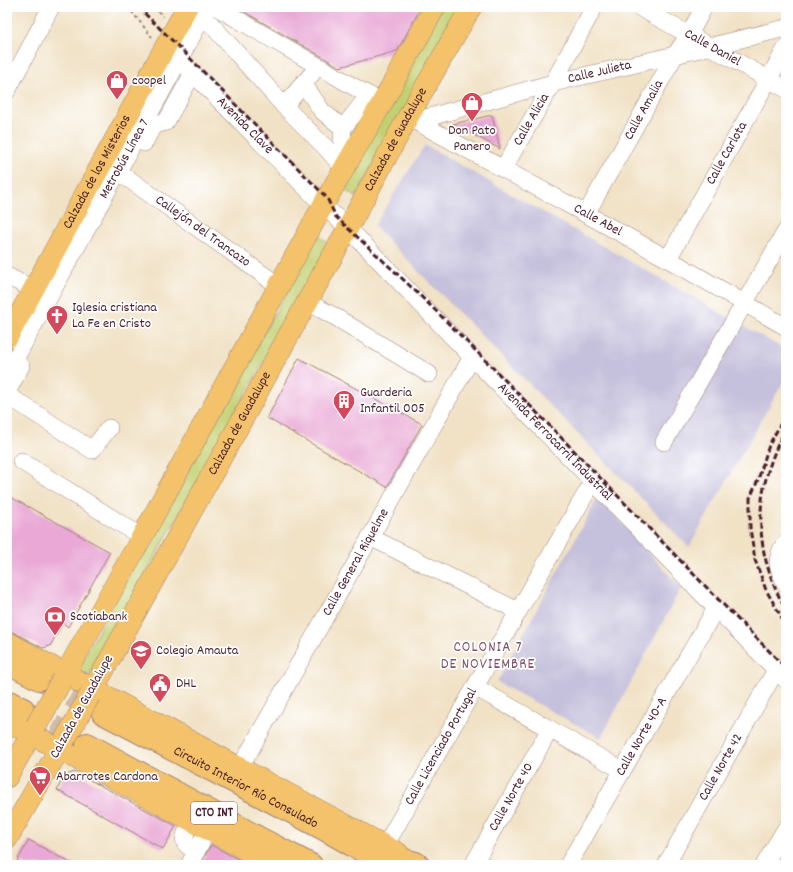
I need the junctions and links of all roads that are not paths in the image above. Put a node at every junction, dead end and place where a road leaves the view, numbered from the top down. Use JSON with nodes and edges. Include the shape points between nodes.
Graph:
{"nodes":[{"id":1,"x":51,"y":7,"type":"edge"},
{"id":2,"x":187,"y":7,"type":"edge"},
{"id":3,"x":434,"y":7,"type":"edge"},
{"id":4,"x":471,"y":7,"type":"edge"},
{"id":5,"x":594,"y":7,"type":"edge"},
{"id":6,"x":639,"y":7,"type":"edge"},
{"id":7,"x":704,"y":7,"type":"edge"},
{"id":8,"x":214,"y":11,"type":"edge"},
{"id":9,"x":786,"y":28,"type":"edge"},
{"id":10,"x":689,"y":35,"type":"junction"},
{"id":11,"x":710,"y":46,"type":"junction"},
{"id":12,"x":786,"y":48,"type":"edge"},
{"id":13,"x":675,"y":55,"type":"junction"},
{"id":14,"x":177,"y":59,"type":"junction"},
{"id":15,"x":319,"y":66,"type":"junction"},
{"id":16,"x":768,"y":79,"type":"junction"},
{"id":17,"x":303,"y":83,"type":"junction"},
{"id":18,"x":552,"y":83,"type":"junction"},
{"id":19,"x":786,"y":89,"type":"edge"},
{"id":20,"x":7,"y":91,"type":"edge"},
{"id":21,"x":376,"y":99,"type":"junction"},
{"id":22,"x":284,"y":106,"type":"junction"},
{"id":23,"x":411,"y":119,"type":"junction"},
{"id":24,"x":343,"y":128,"type":"junction"},
{"id":25,"x":326,"y":148,"type":"junction"},
{"id":26,"x":344,"y":169,"type":"junction"},
{"id":27,"x":503,"y":169,"type":"junction"},
{"id":28,"x":126,"y":177,"type":"junction"},
{"id":29,"x":323,"y":205,"type":"junction"},
{"id":30,"x":586,"y":214,"type":"junction"},
{"id":31,"x":348,"y":228,"type":"junction"},
{"id":32,"x":786,"y":231,"type":"edge"},
{"id":33,"x":668,"y":259,"type":"junction"},
{"id":34,"x":7,"y":276,"type":"edge"},
{"id":35,"x":279,"y":286,"type":"junction"},
{"id":36,"x":34,"y":290,"type":"junction"},
{"id":37,"x":307,"y":302,"type":"junction"},
{"id":38,"x":744,"y":304,"type":"junction"},
{"id":39,"x":786,"y":327,"type":"edge"},
{"id":40,"x":7,"y":338,"type":"edge"},
{"id":41,"x":472,"y":357,"type":"junction"},
{"id":42,"x":7,"y":374,"type":"edge"},
{"id":43,"x":429,"y":374,"type":"dead end"},
{"id":44,"x":7,"y":394,"type":"edge"},
{"id":45,"x":109,"y":428,"type":"dead end"},
{"id":46,"x":664,"y":442,"type":"dead end"},
{"id":47,"x":21,"y":461,"type":"dead end"},
{"id":48,"x":593,"y":482,"type":"junction"},
{"id":49,"x":142,"y":537,"type":"junction"},
{"id":50,"x":370,"y":537,"type":"junction"},
{"id":51,"x":786,"y":543,"type":"edge"},
{"id":52,"x":786,"y":585,"type":"edge"},
{"id":53,"x":716,"y":608,"type":"junction"},
{"id":54,"x":518,"y":611,"type":"junction"},
{"id":55,"x":7,"y":642,"type":"edge"},
{"id":56,"x":7,"y":662,"type":"edge"},
{"id":57,"x":781,"y":675,"type":"edge"},
{"id":58,"x":63,"y":677,"type":"junction"},
{"id":59,"x":39,"y":679,"type":"tunnel mouth"},
{"id":60,"x":475,"y":687,"type":"junction"},
{"id":61,"x":91,"y":692,"type":"junction"},
{"id":62,"x":12,"y":710,"type":"edge"},
{"id":63,"x":104,"y":713,"type":"tunnel mouth"},
{"id":64,"x":550,"y":729,"type":"junction"},
{"id":65,"x":34,"y":731,"type":"junction"},
{"id":66,"x":87,"y":744,"type":"tunnel mouth"},
{"id":67,"x":61,"y":745,"type":"junction"},
{"id":68,"x":240,"y":768,"type":"junction"},
{"id":69,"x":622,"y":770,"type":"junction"},
{"id":70,"x":7,"y":777,"type":"edge"},
{"id":71,"x":786,"y":828,"type":"edge"},
{"id":72,"x":208,"y":829,"type":"junction"},
{"id":73,"x":186,"y":833,"type":"dead end"},
{"id":74,"x":7,"y":839,"type":"edge"},
{"id":75,"x":352,"y":845,"type":"junction"},
{"id":76,"x":386,"y":856,"type":"edge"},
{"id":77,"x":192,"y":858,"type":"edge"},
{"id":78,"x":418,"y":864,"type":"edge"},
{"id":79,"x":274,"y":865,"type":"edge"},
{"id":80,"x":311,"y":865,"type":"edge"},
{"id":81,"x":473,"y":865,"type":"edge"},
{"id":82,"x":568,"y":865,"type":"edge"},
{"id":83,"x":666,"y":865,"type":"edge"},
{"id":84,"x":764,"y":865,"type":"edge"}],
"edges":[{"from":1,"to":20,"type":"street"},
{"from":2,"to":14,"type":"main road","name":"Calzada de los Misterios"},
{"from":3,"to":21,"type":"main road"},
{"from":4,"to":23,"type":"main road","name":"Calzada de Guadalupe"},
{"from":5,"to":18,"type":"street","name":"Calle Alicia"},
{"from":6,"to":10,"type":"street","name":"Calle Daniel"},
{"from":7,"to":10,"type":"street","name":"Calle Amalia"},
{"from":8,"to":14,"type":"street","name":"Calzada de los Misterios"},
{"from":8,"to":15,"type":"street"},
{"from":8,"to":22,"type":"street"},
{"from":9,"to":11,"type":"street","name":"Calle Julieta"},
{"from":10,"to":11,"type":"street","name":"Calle Daniel"},
{"from":10,"to":13,"type":"street","name":"Calle Amalia"},
{"from":11,"to":13,"type":"street","name":"Calle Julieta"},
{"from":11,"to":16,"type":"street","name":"Calle Daniel"},
{"from":12,"to":16,"type":"street","name":"Calle Carlota"},
{"from":13,"to":18,"type":"street","name":"Calle Julieta"},
{"from":13,"to":30,"type":"street","name":"Calle Amalia"},
{"from":14,"to":28,"type":"street","name":"Calzada de los Misterios","via":[[166,122],[153,126]]},
{"from":14,"to":29,"type":"street","name":"Avenida Clave"},
{"from":14,"to":36,"type":"main road","name":"Calzada de los Misterios"},
{"from":14,"to":42,"type":"street","name":"Metrobús Línea 7"},
{"from":15,"to":17,"type":"street"},
{"from":15,"to":21,"type":"street"},
{"from":16,"to":19,"type":"street","name":"Calle Daniel"},
{"from":16,"to":33,"type":"street","name":"Calle Carlota"},
{"from":17,"to":22,"type":"street"},
{"from":17,"to":24,"type":"street","via":[[322,111]]},
{"from":18,"to":23,"type":"street","name":"Calle Julieta"},
{"from":18,"to":27,"type":"street","name":"Calle Alicia"},
{"from":21,"to":24,"type":"street"},
{"from":21,"to":26,"type":"main road"},
{"from":22,"to":25,"type":"street"},
{"from":23,"to":27,"type":"street","name":"Calle Abel"},
{"from":23,"to":31,"type":"main road","name":"Calzada de Guadalupe"},
{"from":24,"to":25,"type":"street"},
{"from":24,"to":26,"type":"street"},
{"from":25,"to":26,"type":"street"},
{"from":26,"to":29,"type":"main road"},
{"from":27,"to":30,"type":"street","name":"Calle Abel"},
{"from":28,"to":35,"type":"street","name":"Callejón del Trancazo"},
{"from":28,"to":44,"type":"street","name":"Calzada de los Misterios"},
{"from":29,"to":31,"type":"street","name":"Avenida Ferrocarril Industrial"},
{"from":29,"to":35,"type":"main road"},
{"from":30,"to":33,"type":"street","name":"Calle Abel"},
{"from":31,"to":37,"type":"main road","name":"Calzada de Guadalupe"},
{"from":31,"to":41,"type":"street","name":"Avenida Ferrocarril Industrial"},
{"from":32,"to":38,"type":"street"},
{"from":33,"to":38,"type":"street","name":"Calle Abel"},
{"from":34,"to":36,"type":"street"},
{"from":35,"to":49,"type":"main road"},
{"from":36,"to":40,"type":"main road","name":"Calzada de los Misterios"},
{"from":37,"to":43,"type":"street"},
{"from":37,"to":61,"type":"main road","name":"Calzada de Guadalupe"},
{"from":38,"to":39,"type":"street","name":"Calle Abel"},
{"from":38,"to":46,"type":"street"},
{"from":41,"to":48,"type":"street","name":"Avenida Ferrocarril Industrial"},
{"from":41,"to":50,"type":"street","name":"Calle General Riquelme"},
{"from":44,"to":45,"type":"street","via":[[92,450]]},
{"from":47,"to":49,"type":"street"},
{"from":48,"to":53,"type":"street","name":"Avenida Ferrocarril Industrial"},
{"from":48,"to":54,"type":"street","name":"Calle Licenciado Portugal"},
{"from":49,"to":58,"type":"main road"},
{"from":50,"to":54,"type":"street"},
{"from":50,"to":68,"type":"street","name":"Calle General Riquelme"},
{"from":51,"to":52,"type":"street","via":[[780,553],[778,565]]},
{"from":53,"to":57,"type":"street","name":"Avenida Ferrocarril Industrial"},
{"from":53,"to":69,"type":"street","name":"Calle Norte 40-A"},
{"from":54,"to":60,"type":"street","name":"Calle Licenciado Portugal"},
{"from":55,"to":58,"type":"main road","number":"CTO INT"},
{"from":56,"to":59,"type":"highway"},
{"from":57,"to":83,"type":"street","name":"Calle Norte 42"},
{"from":58,"to":61,"type":"main road","number":"CTO INT"},
{"from":58,"to":65,"type":"main road","bridge":true},
{"from":60,"to":64,"type":"street"},
{"from":60,"to":76,"type":"street","name":"Calle Licenciado Portugal"},
{"from":61,"to":67,"type":"main road","name":"Calzada de Guadalupe","bridge":true},
{"from":61,"to":68,"type":"main road","number":"CTO INT"},
{"from":62,"to":65,"type":"main road","number":"CTO INT"},
{"from":63,"to":75,"type":"highway","name":"Circuito Interior Río Consulado","number":"CTO INT"},
{"from":64,"to":69,"type":"street"},
{"from":64,"to":81,"type":"street","name":"Calle Norte 40"},
{"from":65,"to":67,"type":"main road","number":"CTO INT"},
{"from":65,"to":70,"type":"main road"},
{"from":66,"to":80,"type":"highway","number":"CTO INT"},
{"from":67,"to":72,"type":"main road","number":"CTO INT"},
{"from":67,"to":74,"type":"main road","name":"Calzada de Guadalupe"},
{"from":68,"to":76,"type":"main road","number":"CTO INT"},
{"from":69,"to":82,"type":"street","name":"Calle Norte 40-A"},
{"from":71,"to":84,"type":"street"},
{"from":72,"to":77,"type":"street"},
{"from":72,"to":79,"type":"main road","number":"CTO INT"},
{"from":73,"to":77,"type":"street","via":[[184,842]]},
{"from":75,"to":76,"type":"highway","name":"Circuito Interior Río Consulado","number":"CTO INT"},
{"from":75,"to":78,"type":"highway"},
{"from":76,"to":78,"type":"main road","number":"CTO INT"}]}
